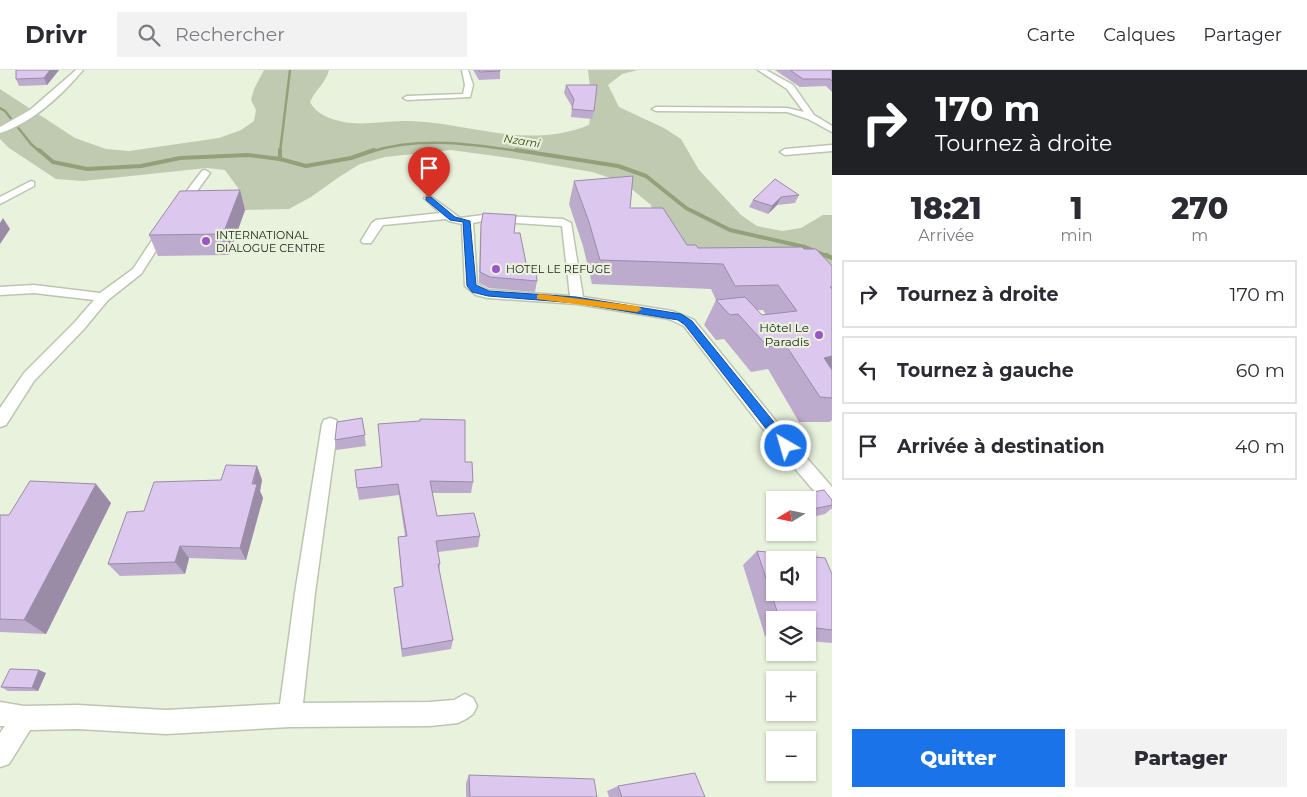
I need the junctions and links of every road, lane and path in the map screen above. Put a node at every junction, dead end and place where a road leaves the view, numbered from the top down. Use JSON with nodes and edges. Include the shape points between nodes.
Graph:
{"nodes":[{"id":1,"x":80,"y":70,"type":"edge"},
{"id":2,"x":464,"y":70,"type":"edge"},
{"id":3,"x":761,"y":70,"type":"edge"},
{"id":4,"x":407,"y":98,"type":"dead end"},
{"id":5,"x":656,"y":109,"type":"dead end"},
{"id":6,"x":811,"y":117,"type":"junction"},
{"id":7,"x":832,"y":128,"type":"edge"},
{"id":8,"x":0,"y":130,"type":"edge"},
{"id":9,"x":832,"y":148,"type":"edge"},
{"id":10,"x":785,"y":152,"type":"dead end"},
{"id":11,"x":205,"y":173,"type":"dead end"},
{"id":12,"x":31,"y":184,"type":"dead end"},
{"id":13,"x":429,"y":198,"type":"dead end"},
{"id":14,"x":0,"y":201,"type":"edge"},
{"id":15,"x":449,"y":215,"type":"junction"},
{"id":16,"x":467,"y":221,"type":"junction"},
{"id":17,"x":367,"y":241,"type":"dead end"},
{"id":18,"x":0,"y":291,"type":"edge"},
{"id":19,"x":103,"y":297,"type":"junction"},
{"id":20,"x":576,"y":300,"type":"junction"},
{"id":21,"x":0,"y":421,"type":"edge"},
{"id":22,"x":330,"y":424,"type":"dead end"},
{"id":23,"x":831,"y":495,"type":"edge"},
{"id":24,"x":465,"y":706,"type":"dead end"},
{"id":25,"x":0,"y":714,"type":"edge"},
{"id":26,"x":290,"y":715,"type":"junction"},
{"id":27,"x":24,"y":718,"type":"junction"},
{"id":28,"x":0,"y":755,"type":"edge"}],
"edges":[{"from":1,"to":8,"type":"street","via":[[38,110]]},
{"from":2,"to":4,"type":"street","via":[[469,86],[467,95]]},
{"from":3,"to":6,"type":"street","via":[[790,87]]},
{"from":5,"to":6,"type":"street","via":[[787,110]]},
{"from":6,"to":7,"type":"street"},
{"from":9,"to":10,"type":"street"},
{"from":11,"to":19,"type":"street","via":[[137,271]]},
{"from":12,"to":14,"type":"street"},
{"from":13,"to":15,"type":"street"},
{"from":15,"to":16,"type":"street","via":[[456,220]]},
{"from":15,"to":17,"type":"street","via":[[380,222]]},
{"from":16,"to":20,"type":"street","via":[[472,286],[475,290],[488,294]]},
{"from":16,"to":20,"type":"street","via":[[483,218],[563,222],[567,225]]},
{"from":18,"to":19,"type":"street","via":[[34,289]]},
{"from":19,"to":21,"type":"street","via":[[29,377]]},
{"from":20,"to":23,"type":"street","via":[[672,315],[689,323],[786,446]]},
{"from":22,"to":26,"type":"street","via":[[304,593]]},
{"from":24,"to":26,"type":"street","via":[[458,711],[430,714]]},
{"from":25,"to":27,"type":"street"},
{"from":26,"to":27,"type":"street","via":[[166,722],[78,717]]},
{"from":27,"to":28,"type":"street"}]}
